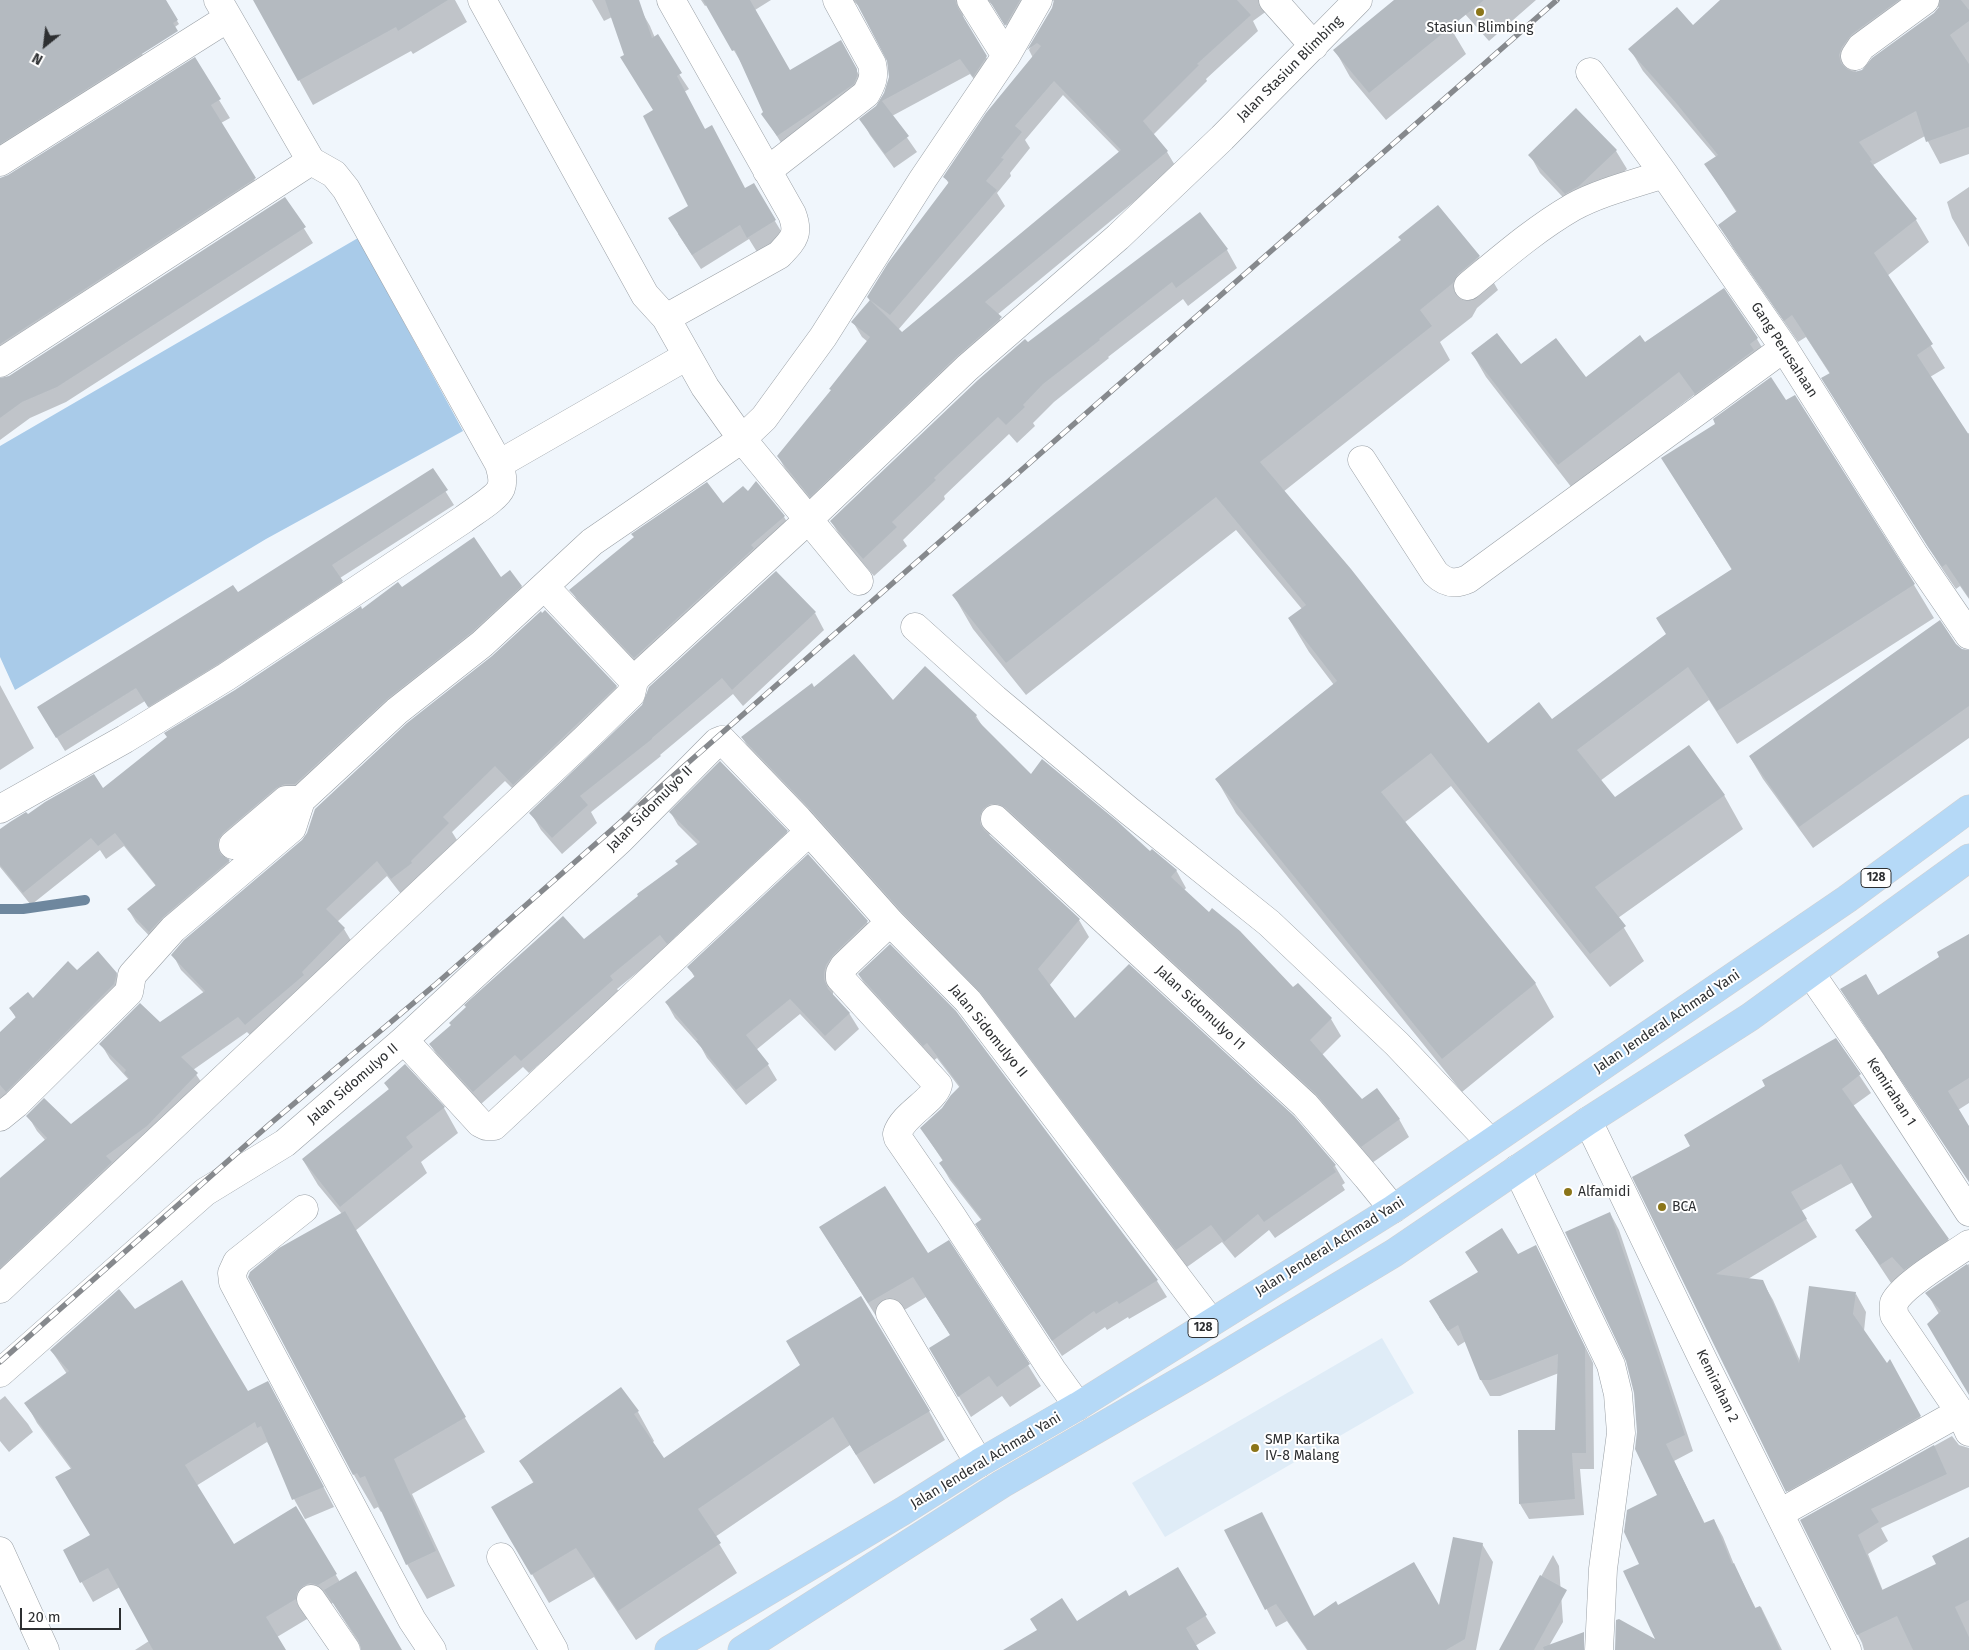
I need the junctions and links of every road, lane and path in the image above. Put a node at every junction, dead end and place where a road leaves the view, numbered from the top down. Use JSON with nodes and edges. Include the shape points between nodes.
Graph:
{"nodes":[{"id":1,"x":482,"y":0,"type":"edge"},
{"id":2,"x":671,"y":0,"type":"edge"},
{"id":3,"x":837,"y":0,"type":"edge"},
{"id":4,"x":971,"y":0,"type":"edge"},
{"id":5,"x":1038,"y":0,"type":"edge"},
{"id":6,"x":1273,"y":0,"type":"edge"},
{"id":7,"x":1358,"y":0,"type":"edge"},
{"id":8,"x":1925,"y":0,"type":"edge"},
{"id":9,"x":223,"y":9,"type":"edge"},
{"id":10,"x":1314,"y":46,"type":"junction"},
{"id":11,"x":1006,"y":56,"type":"junction"},
{"id":12,"x":1854,"y":56,"type":"dead end"},
{"id":13,"x":1590,"y":72,"type":"dead end"},
{"id":14,"x":311,"y":161,"type":"junction"},
{"id":15,"x":0,"y":162,"type":"edge"},
{"id":16,"x":767,"y":171,"type":"junction"},
{"id":17,"x":1664,"y":174,"type":"junction"},
{"id":18,"x":1468,"y":286,"type":"dead end"},
{"id":19,"x":666,"y":318,"type":"junction"},
{"id":20,"x":1784,"y":348,"type":"junction"},
{"id":21,"x":687,"y":356,"type":"junction"},
{"id":22,"x":0,"y":363,"type":"edge"},
{"id":23,"x":742,"y":439,"type":"junction"},
{"id":24,"x":1362,"y":460,"type":"dead end"},
{"id":25,"x":499,"y":464,"type":"junction"},
{"id":26,"x":808,"y":520,"type":"junction"},
{"id":27,"x":859,"y":581,"type":"dead end"},
{"id":28,"x":545,"y":587,"type":"junction"},
{"id":29,"x":916,"y":627,"type":"dead end"},
{"id":30,"x":1969,"y":635,"type":"edge"},
{"id":31,"x":634,"y":680,"type":"junction"},
{"id":32,"x":301,"y":800,"type":"junction"},
{"id":33,"x":0,"y":809,"type":"edge"},
{"id":34,"x":1969,"y":809,"type":"edge"},
{"id":35,"x":995,"y":819,"type":"dead end"},
{"id":36,"x":809,"y":832,"type":"junction"},
{"id":37,"x":233,"y":845,"type":"dead end"},
{"id":38,"x":1969,"y":858,"type":"edge"},
{"id":39,"x":890,"y":922,"type":"junction"},
{"id":40,"x":1811,"y":974,"type":"junction"},
{"id":41,"x":1723,"y":985,"type":"junction"},
{"id":42,"x":1750,"y":1018,"type":"junction"},
{"id":43,"x":404,"y":1040,"type":"junction"},
{"id":44,"x":0,"y":1117,"type":"edge"},
{"id":45,"x":1588,"y":1121,"type":"junction"},
{"id":46,"x":1490,"y":1142,"type":"junction"},
{"id":47,"x":1516,"y":1169,"type":"junction"},
{"id":48,"x":304,"y":1209,"type":"dead end"},
{"id":49,"x":1393,"y":1209,"type":"junction"},
{"id":50,"x":1969,"y":1212,"type":"edge"},
{"id":51,"x":1969,"y":1244,"type":"edge"},
{"id":52,"x":0,"y":1289,"type":"edge"},
{"id":53,"x":890,"y":1313,"type":"dead end"},
{"id":54,"x":1211,"y":1322,"type":"junction"},
{"id":55,"x":0,"y":1373,"type":"edge"},
{"id":56,"x":1078,"y":1406,"type":"junction"},
{"id":57,"x":1965,"y":1422,"type":"edge"},
{"id":58,"x":979,"y":1462,"type":"junction"},
{"id":59,"x":1780,"y":1513,"type":"junction"},
{"id":60,"x":0,"y":1551,"type":"edge"},
{"id":61,"x":501,"y":1557,"type":"dead end"},
{"id":62,"x":311,"y":1599,"type":"dead end"},
{"id":63,"x":547,"y":1647,"type":"edge"},
{"id":64,"x":45,"y":1650,"type":"edge"},
{"id":65,"x":346,"y":1650,"type":"edge"},
{"id":66,"x":432,"y":1650,"type":"edge"},
{"id":67,"x":669,"y":1650,"type":"edge"},
{"id":68,"x":742,"y":1650,"type":"edge"},
{"id":69,"x":1599,"y":1650,"type":"edge"},
{"id":70,"x":1847,"y":1650,"type":"edge"}],
"edges":[{"from":1,"to":19,"type":"street","via":[[645,295]]},
{"from":2,"to":16,"type":"street"},
{"from":3,"to":16,"type":"street","via":[[872,64],[872,83],[866,94]]},
{"from":4,"to":11,"type":"street"},
{"from":5,"to":11,"type":"street"},
{"from":6,"to":10,"type":"street"},
{"from":7,"to":10,"type":"street","name":"Jalan Stasiun Blimbing"},
{"from":8,"to":12,"type":"street","via":[[1861,47]]},
{"from":9,"to":14,"type":"street"},
{"from":9,"to":15,"type":"street"},
{"from":10,"to":26,"type":"street","name":"Jalan Stasiun Blimbing","via":[[1118,237],[968,368]]},
{"from":11,"to":23,"type":"street","via":[[823,337],[764,418]]},
{"from":13,"to":17,"type":"street","name":"Gang Perusahaan"},
{"from":14,"to":22,"type":"street"},
{"from":14,"to":25,"type":"street","via":[[334,174],[346,189]]},
{"from":16,"to":19,"type":"street","via":[[796,223],[792,240],[779,255]]},
{"from":17,"to":18,"type":"street","via":[[1575,206],[1535,231]]},
{"from":17,"to":20,"type":"street","name":"Gang Perusahaan"},
{"from":19,"to":21,"type":"street"},
{"from":20,"to":24,"type":"street","via":[[1460,583],[1442,580],[1435,573]]},
{"from":20,"to":30,"type":"street","name":"Gang Perusahaan"},
{"from":21,"to":23,"type":"street"},
{"from":21,"to":25,"type":"street"},
{"from":23,"to":26,"type":"street"},
{"from":23,"to":28,"type":"street","via":[[592,542]]},
{"from":25,"to":33,"type":"street","via":[[502,480],[499,491],[464,519],[226,678]]},
{"from":26,"to":27,"type":"street"},
{"from":26,"to":31,"type":"street","name":"Jalan Stasiun Blimbing"},
{"from":28,"to":31,"type":"street"},
{"from":28,"to":32,"type":"street","via":[[482,644],[396,711]]},
{"from":29,"to":46,"type":"street","via":[[995,699],[1269,923],[1397,1044]]},
{"from":31,"to":52,"type":"street","via":[[631,694],[586,738]]},
{"from":32,"to":37,"type":"street","via":[[286,800]]},
{"from":32,"to":44,"type":"street","via":[[292,828],[172,929],[132,975],[129,992]]},
{"from":34,"to":41,"type":"main road","name":"Jalan Jenderal Achmad Yani","number":"128"},
{"from":35,"to":49,"type":"street","name":"Jalan Sidomulyo I1","via":[[1305,1105]]},
{"from":36,"to":39,"type":"street","name":"Jalan Sidomulyo II"},
{"from":36,"to":43,"type":"street","via":[[494,1126],[480,1123]]},
{"from":36,"to":43,"type":"street","name":"Jalan Sidomulyo II","via":[[725,742],[717,742],[621,839]]},
{"from":38,"to":40,"type":"main road","name":"Jalan Jenderal Achmad Yani","number":"128"},
{"from":39,"to":54,"type":"street","name":"Jalan Sidomulyo II","via":[[968,1001]]},
{"from":39,"to":56,"type":"street","via":[[844,966],[840,978],[938,1085],[902,1123],[898,1138]]},
{"from":40,"to":42,"type":"main road","name":"Jalan Jenderal Achmad Yani","number":"128"},
{"from":40,"to":50,"type":"street","name":"Kemirahan 1"},
{"from":41,"to":42,"type":"main road"},
{"from":41,"to":46,"type":"main road","name":"Jalan Jenderal Achmad Yani","number":"128"},
{"from":42,"to":45,"type":"main road","name":"Jalan Jenderal Achmad Yani","number":"128"},
{"from":43,"to":55,"type":"street","name":"Jalan Sidomulyo II","via":[[285,1143],[205,1192]]},
{"from":45,"to":47,"type":"main road","name":"Jalan Jenderal Achmad Yani","number":"128"},
{"from":45,"to":59,"type":"street","name":"Kemirahan 2"},
{"from":46,"to":49,"type":"main road","name":"Jalan Jenderal Achmad Yani","number":"128"},
{"from":47,"to":68,"type":"main road","name":"Jalan Jenderal Achmad Yani","number":"128","via":[[1394,1253],[1002,1484]]},
{"from":47,"to":69,"type":"street","via":[[1611,1365],[1618,1394],[1621,1433],[1602,1569]]},
{"from":48,"to":66,"type":"street","via":[[237,1262],[232,1273],[233,1282],[412,1620]]},
{"from":49,"to":54,"type":"main road","name":"Jalan Jenderal Achmad Yani","number":"128"},
{"from":51,"to":57,"type":"street","via":[[1918,1279],[1893,1305],[1894,1315]]},
{"from":53,"to":58,"type":"street"},
{"from":54,"to":56,"type":"main road","name":"Jalan Jenderal Achmad Yani","number":"128"},
{"from":56,"to":58,"type":"main road","name":"Jalan Jenderal Achmad Yani","number":"128"},
{"from":57,"to":59,"type":"street"},
{"from":58,"to":67,"type":"main road","name":"Jalan Jenderal Achmad Yani","number":"128"},
{"from":59,"to":70,"type":"street","name":"Kemirahan 2"},
{"from":60,"to":64,"type":"street"},
{"from":61,"to":63,"type":"street"},
{"from":62,"to":65,"type":"street"}]}
